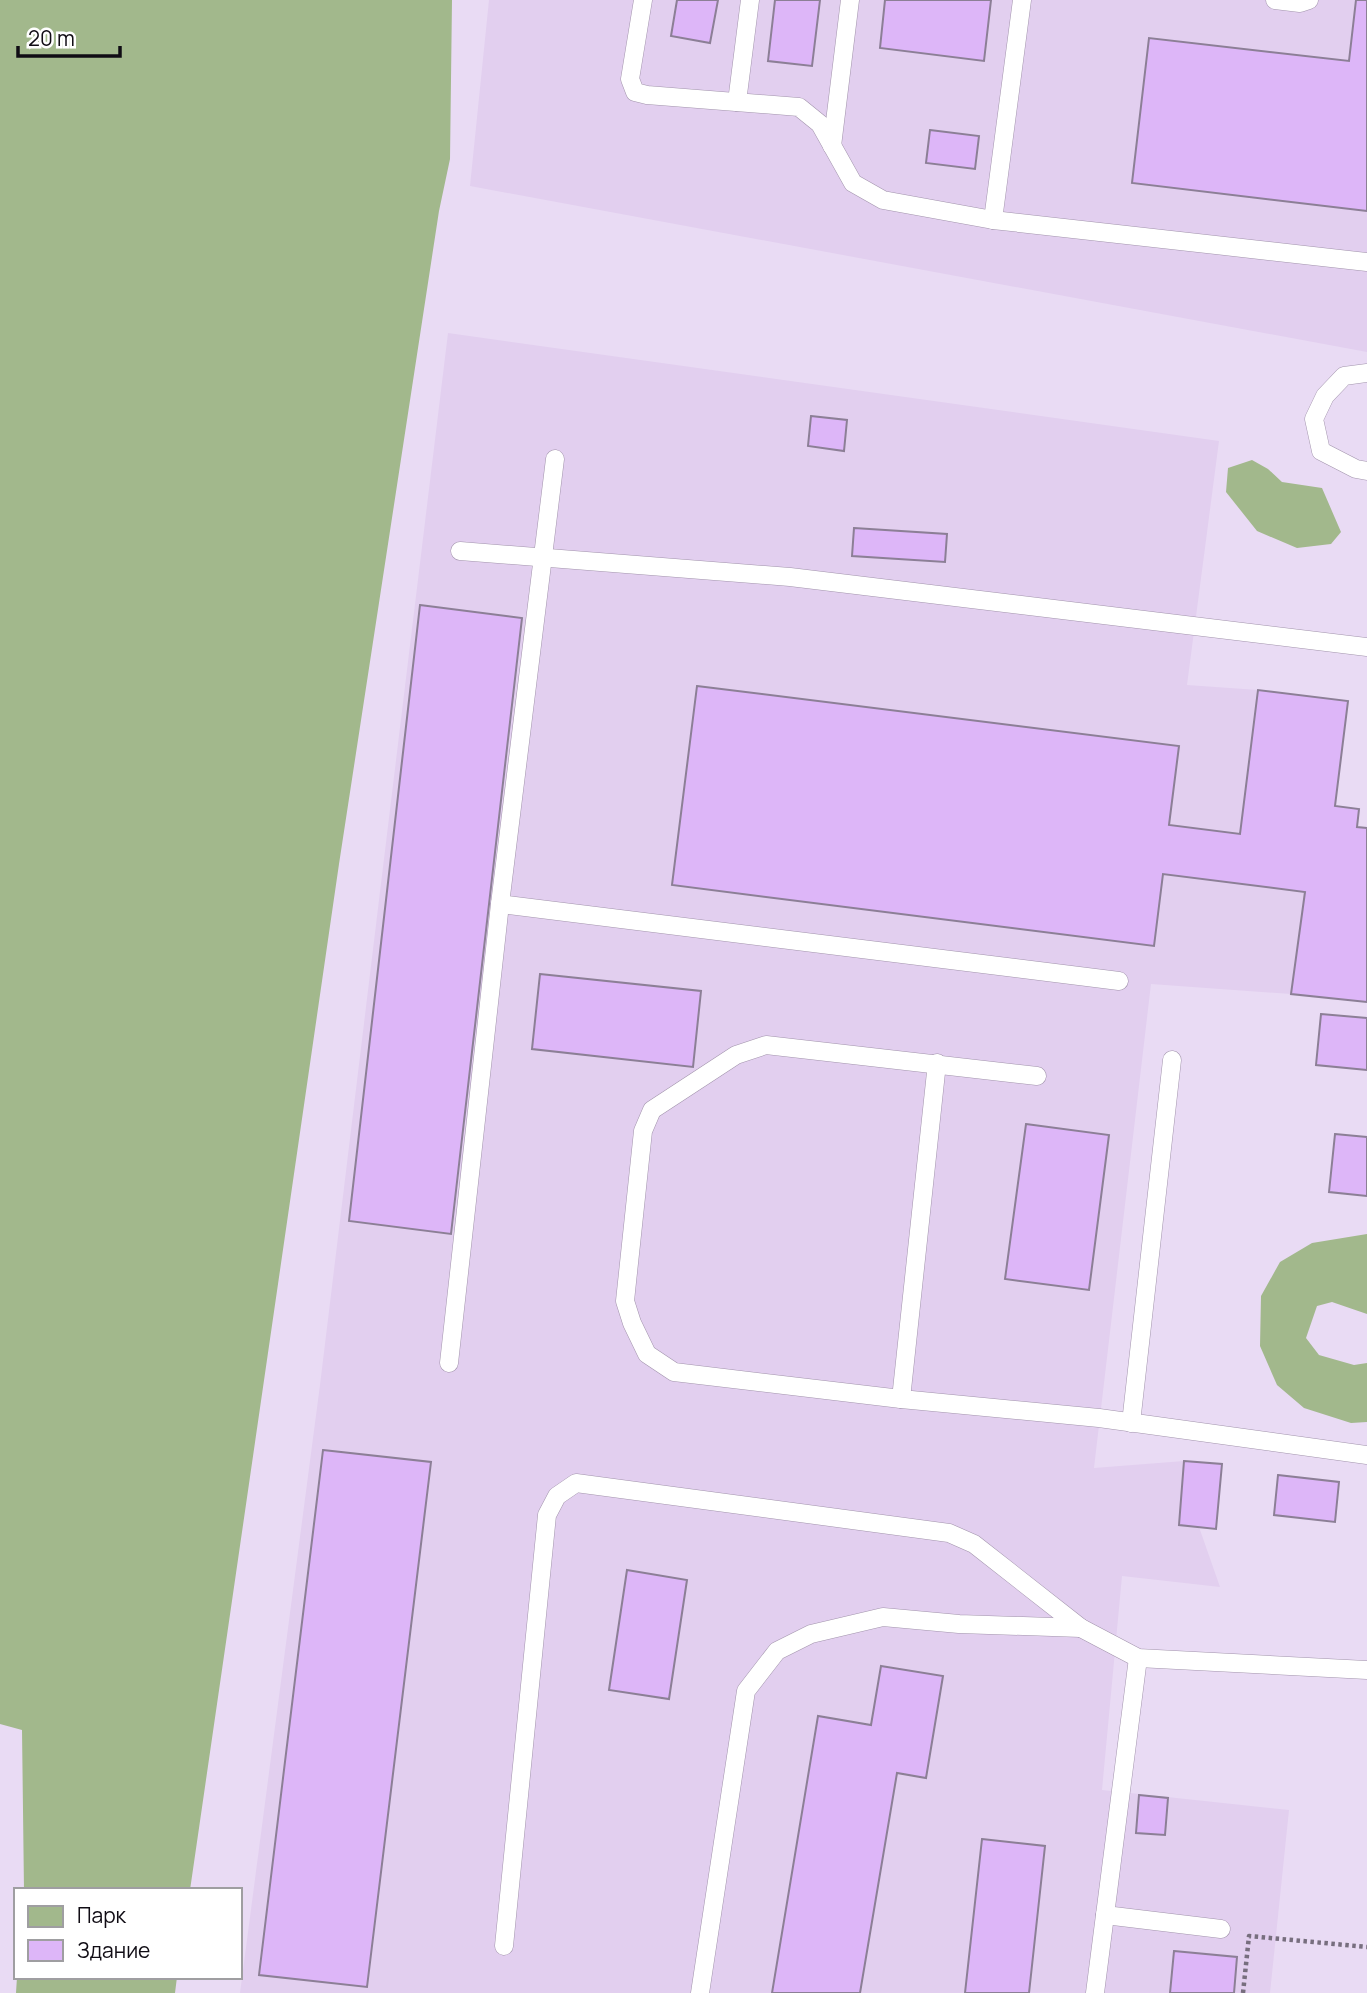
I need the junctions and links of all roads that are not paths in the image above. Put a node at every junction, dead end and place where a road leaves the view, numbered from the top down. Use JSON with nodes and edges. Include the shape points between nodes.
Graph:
{"nodes":[{"id":1,"x":643,"y":0,"type":"edge"},
{"id":2,"x":750,"y":0,"type":"edge"},
{"id":3,"x":850,"y":0,"type":"edge"},
{"id":4,"x":1023,"y":0,"type":"edge"},
{"id":5,"x":1275,"y":0,"type":"edge"},
{"id":6,"x":1309,"y":0,"type":"edge"},
{"id":7,"x":737,"y":102,"type":"junction"},
{"id":8,"x":832,"y":146,"type":"junction"},
{"id":9,"x":993,"y":220,"type":"junction"},
{"id":10,"x":1367,"y":262,"type":"edge"},
{"id":11,"x":1367,"y":373,"type":"edge"},
{"id":12,"x":555,"y":459,"type":"dead end"},
{"id":13,"x":1367,"y":471,"type":"edge"},
{"id":14,"x":460,"y":551,"type":"dead end"},
{"id":15,"x":543,"y":556,"type":"junction"},
{"id":16,"x":1367,"y":647,"type":"edge"},
{"id":17,"x":500,"y":904,"type":"junction"},
{"id":18,"x":1119,"y":981,"type":"dead end"},
{"id":19,"x":1171,"y":1060,"type":"dead end"},
{"id":20,"x":936,"y":1063,"type":"junction"},
{"id":21,"x":1037,"y":1076,"type":"dead end"},
{"id":22,"x":449,"y":1363,"type":"dead end"},
{"id":23,"x":901,"y":1399,"type":"junction"},
{"id":24,"x":1131,"y":1423,"type":"junction"},
{"id":25,"x":1367,"y":1455,"type":"edge"},
{"id":26,"x":1081,"y":1628,"type":"junction"},
{"id":27,"x":1138,"y":1658,"type":"junction"},
{"id":28,"x":1367,"y":1670,"type":"edge"},
{"id":29,"x":1105,"y":1915,"type":"junction"},
{"id":30,"x":1220,"y":1929,"type":"dead end"},
{"id":31,"x":504,"y":1946,"type":"dead end"},
{"id":32,"x":700,"y":1993,"type":"edge"},
{"id":33,"x":1095,"y":1993,"type":"edge"}],
"edges":[{"from":1,"to":7,"type":"lane","via":[[631,79],[635,92]]},
{"from":2,"to":7,"type":"lane"},
{"from":3,"to":8,"type":"lane"},
{"from":4,"to":9,"type":"lane"},
{"from":5,"to":6,"type":"lane"},
{"from":7,"to":8,"type":"lane","via":[[799,107],[820,124]]},
{"from":8,"to":9,"type":"lane","via":[[853,183],[883,201]]},
{"from":9,"to":10,"type":"lane"},
{"from":11,"to":13,"type":"lane","via":[[1343,376],[1325,396],[1314,419],[1321,451]]},
{"from":12,"to":15,"type":"lane"},
{"from":14,"to":15,"type":"lane"},
{"from":15,"to":16,"type":"lane","via":[[790,577]]},
{"from":15,"to":17,"type":"lane"},
{"from":17,"to":18,"type":"lane"},
{"from":17,"to":22,"type":"lane"},
{"from":19,"to":24,"type":"lane"},
{"from":20,"to":21,"type":"lane"},
{"from":20,"to":23,"type":"lane"},
{"from":20,"to":23,"type":"lane","via":[[766,1045],[736,1055],[652,1110],[643,1131],[625,1301],[647,1354],[674,1372]]},
{"from":23,"to":24,"type":"lane"},
{"from":24,"to":25,"type":"lane"},
{"from":26,"to":27,"type":"lane"},
{"from":26,"to":31,"type":"lane","via":[[974,1544],[949,1533],[576,1483],[557,1496],[547,1515]]},
{"from":26,"to":32,"type":"lane","via":[[883,1616],[811,1634],[777,1651],[746,1690]]},
{"from":27,"to":28,"type":"lane"},
{"from":27,"to":29,"type":"lane"},
{"from":29,"to":30,"type":"lane"},
{"from":29,"to":33,"type":"lane"}]}
